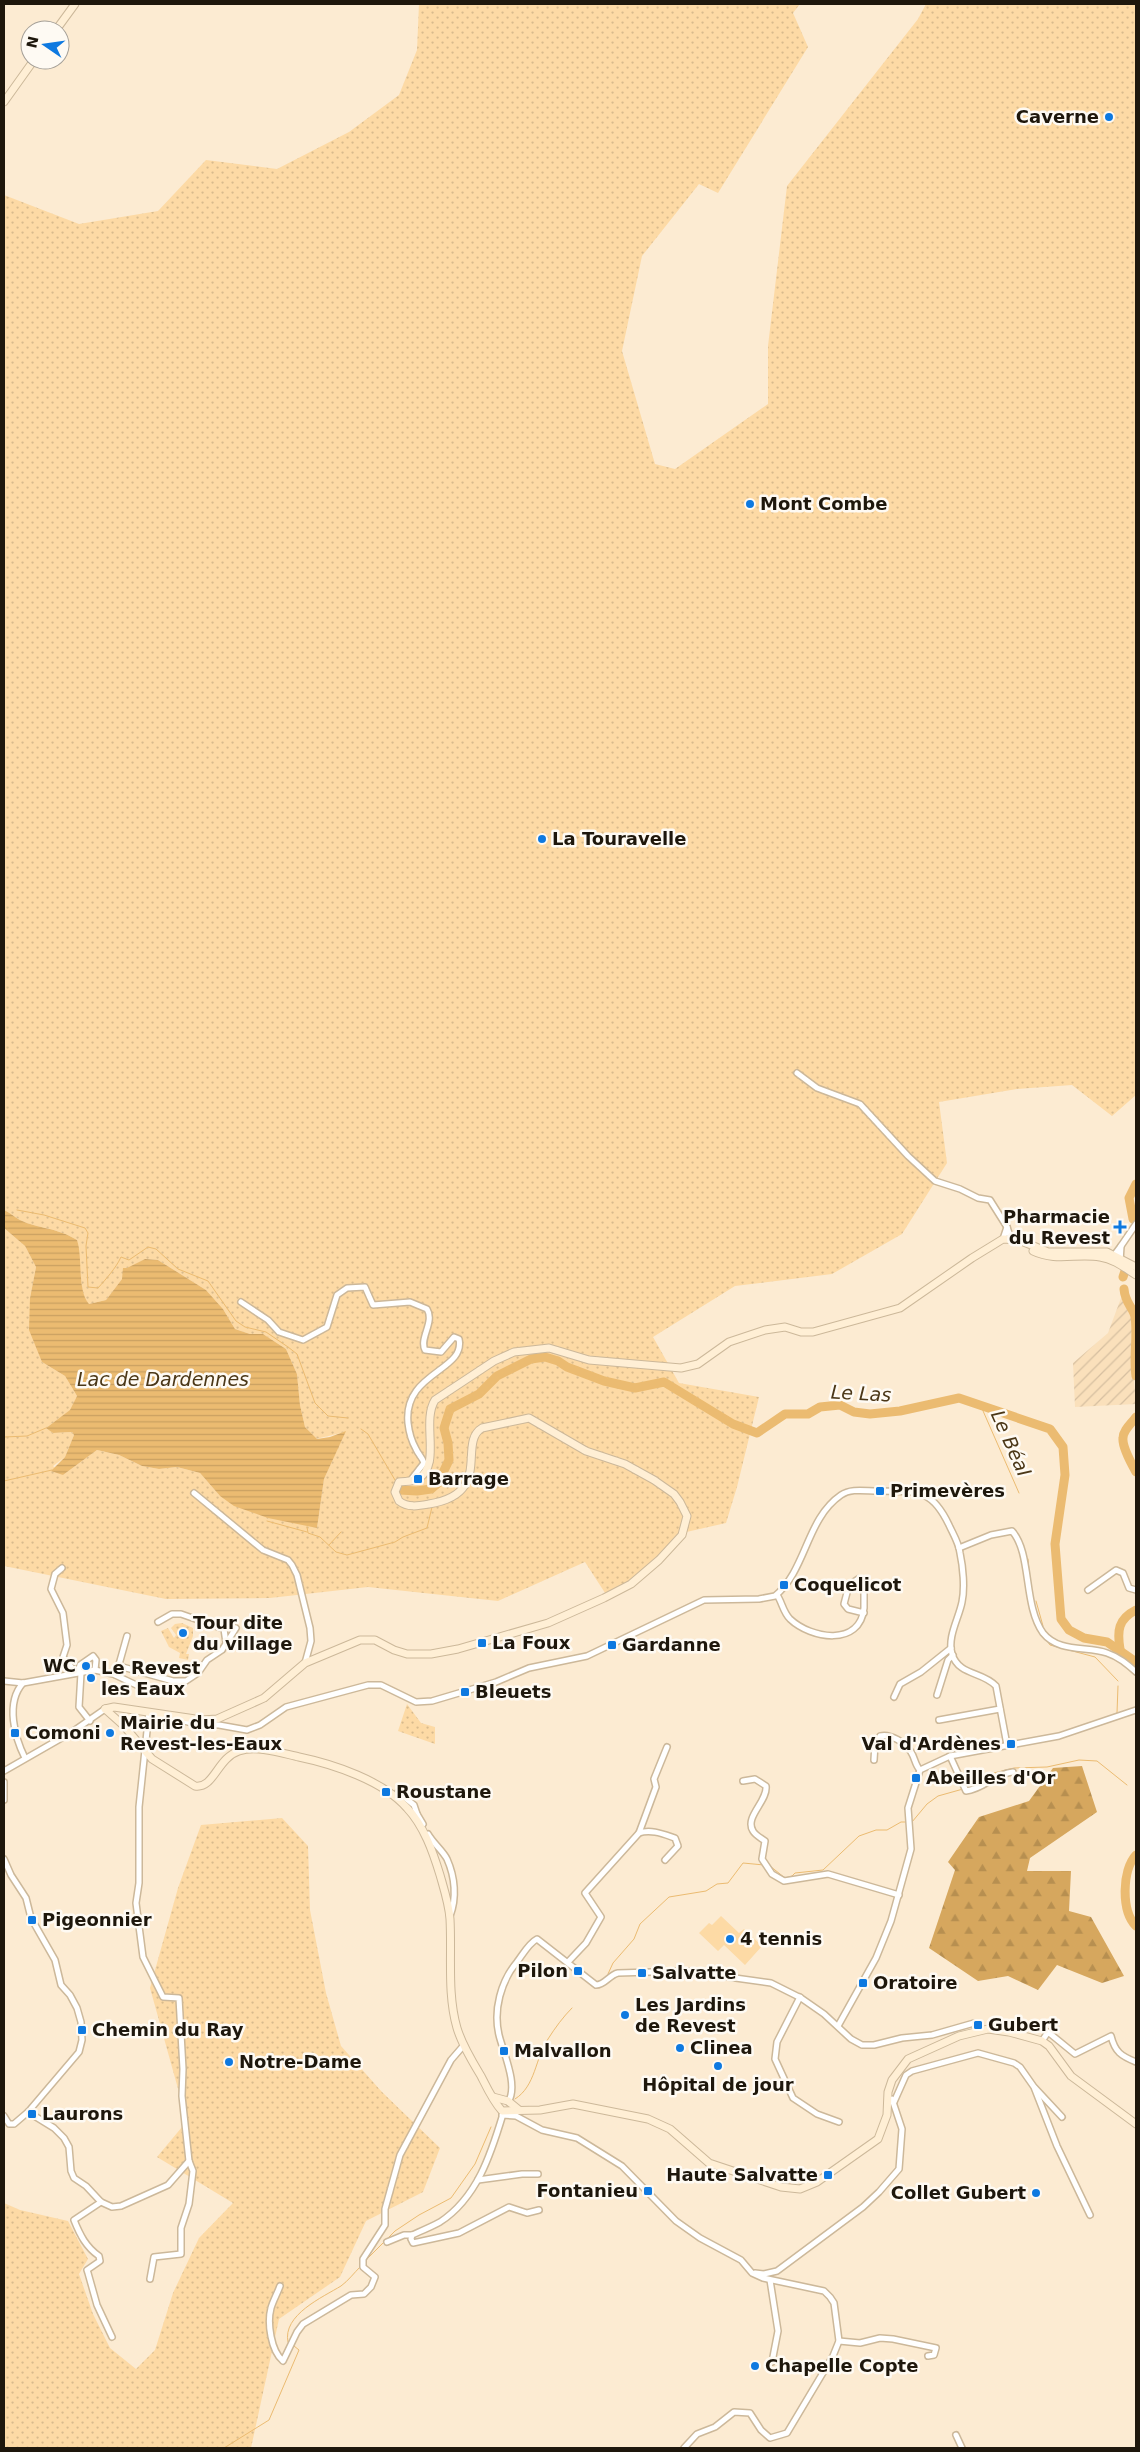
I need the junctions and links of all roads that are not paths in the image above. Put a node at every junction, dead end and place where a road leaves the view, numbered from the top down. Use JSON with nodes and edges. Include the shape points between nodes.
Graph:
{"nodes":[{"id":1,"x":75,"y":4,"type":"edge"},
{"id":2,"x":63,"y":20,"type":"edge"},
{"id":3,"x":27,"y":70,"type":"edge"},
{"id":4,"x":4,"y":102,"type":"edge"},
{"id":5,"x":797,"y":1073,"type":"dead end"},
{"id":6,"x":1136,"y":1224,"type":"edge"},
{"id":7,"x":1007,"y":1227,"type":"junction"},
{"id":8,"x":1003,"y":1239,"type":"junction"},
{"id":9,"x":1011,"y":1239,"type":"junction"},
{"id":10,"x":1121,"y":1246,"type":"junction"},
{"id":11,"x":1113,"y":1257,"type":"junction"},
{"id":12,"x":1120,"y":1262,"type":"junction"},
{"id":13,"x":1134,"y":1265,"type":"edge"},
{"id":14,"x":1136,"y":1274,"type":"edge"},
{"id":15,"x":241,"y":1302,"type":"dead end"},
{"id":16,"x":410,"y":1481,"type":"junction"},
{"id":17,"x":194,"y":1493,"type":"dead end"},
{"id":18,"x":959,"y":1548,"type":"junction"},
{"id":19,"x":62,"y":1568,"type":"dead end"},
{"id":20,"x":1088,"y":1590,"type":"dead end"},
{"id":21,"x":1136,"y":1590,"type":"edge"},
{"id":22,"x":777,"y":1595,"type":"junction"},
{"id":23,"x":864,"y":1613,"type":"junction"},
{"id":24,"x":158,"y":1622,"type":"dead end"},
{"id":25,"x":236,"y":1628,"type":"dead end"},
{"id":26,"x":127,"y":1636,"type":"dead end"},
{"id":27,"x":226,"y":1644,"type":"junction"},
{"id":28,"x":951,"y":1648,"type":"junction"},
{"id":29,"x":953,"y":1655,"type":"junction"},
{"id":30,"x":305,"y":1664,"type":"junction"},
{"id":31,"x":119,"y":1666,"type":"junction"},
{"id":32,"x":95,"y":1670,"type":"junction"},
{"id":33,"x":1136,"y":1672,"type":"edge"},
{"id":34,"x":80,"y":1673,"type":"junction"},
{"id":35,"x":116,"y":1675,"type":"junction"},
{"id":36,"x":4,"y":1681,"type":"edge"},
{"id":37,"x":23,"y":1683,"type":"junction"},
{"id":38,"x":177,"y":1691,"type":"dead end"},
{"id":39,"x":937,"y":1695,"type":"dead end"},
{"id":40,"x":894,"y":1697,"type":"dead end"},
{"id":41,"x":1000,"y":1708,"type":"junction"},
{"id":42,"x":105,"y":1709,"type":"junction"},
{"id":43,"x":1136,"y":1710,"type":"edge"},
{"id":44,"x":149,"y":1712,"type":"junction"},
{"id":45,"x":169,"y":1714,"type":"junction"},
{"id":46,"x":939,"y":1720,"type":"dead end"},
{"id":47,"x":90,"y":1721,"type":"junction"},
{"id":48,"x":1006,"y":1745,"type":"junction"},
{"id":49,"x":667,"y":1747,"type":"dead end"},
{"id":50,"x":145,"y":1749,"type":"junction"},
{"id":51,"x":950,"y":1756,"type":"junction"},
{"id":52,"x":25,"y":1758,"type":"junction"},
{"id":53,"x":874,"y":1760,"type":"dead end"},
{"id":54,"x":920,"y":1770,"type":"junction"},
{"id":55,"x":4,"y":1771,"type":"edge"},
{"id":56,"x":1013,"y":1772,"type":"dead end"},
{"id":57,"x":744,"y":1781,"type":"dead end"},
{"id":58,"x":4,"y":1782,"type":"edge"},
{"id":59,"x":398,"y":1792,"type":"dead end"},
{"id":60,"x":4,"y":1800,"type":"edge"},
{"id":61,"x":416,"y":1815,"type":"junction"},
{"id":62,"x":639,"y":1833,"type":"junction"},
{"id":63,"x":4,"y":1859,"type":"edge"},
{"id":64,"x":665,"y":1860,"type":"dead end"},
{"id":65,"x":899,"y":1894,"type":"junction"},
{"id":66,"x":450,"y":1917,"type":"junction"},
{"id":67,"x":568,"y":1962,"type":"junction"},
{"id":68,"x":800,"y":1997,"type":"junction"},
{"id":69,"x":838,"y":2026,"type":"junction"},
{"id":70,"x":981,"y":2029,"type":"junction"},
{"id":71,"x":1042,"y":2041,"type":"junction"},
{"id":72,"x":464,"y":2045,"type":"junction"},
{"id":73,"x":1136,"y":2062,"type":"edge"},
{"id":74,"x":1034,"y":2087,"type":"junction"},
{"id":75,"x":888,"y":2092,"type":"junction"},
{"id":76,"x":894,"y":2102,"type":"junction"},
{"id":77,"x":505,"y":2107,"type":"junction"},
{"id":78,"x":28,"y":2112,"type":"junction"},
{"id":79,"x":4,"y":2116,"type":"edge"},
{"id":80,"x":1062,"y":2117,"type":"dead end"},
{"id":81,"x":839,"y":2122,"type":"dead end"},
{"id":82,"x":1136,"y":2124,"type":"edge"},
{"id":83,"x":189,"y":2161,"type":"junction"},
{"id":84,"x":538,"y":2174,"type":"dead end"},
{"id":85,"x":478,"y":2180,"type":"junction"},
{"id":86,"x":101,"y":2202,"type":"junction"},
{"id":87,"x":539,"y":2210,"type":"dead end"},
{"id":88,"x":1090,"y":2215,"type":"dead end"},
{"id":89,"x":412,"y":2236,"type":"junction"},
{"id":90,"x":387,"y":2242,"type":"dead end"},
{"id":91,"x":752,"y":2273,"type":"junction"},
{"id":92,"x":150,"y":2279,"type":"dead end"},
{"id":93,"x":770,"y":2280,"type":"junction"},
{"id":94,"x":280,"y":2286,"type":"dead end"},
{"id":95,"x":112,"y":2337,"type":"dead end"},
{"id":96,"x":839,"y":2342,"type":"junction"},
{"id":97,"x":928,"y":2356,"type":"dead end"},
{"id":98,"x":772,"y":2362,"type":"dead end"},
{"id":99,"x":956,"y":2435,"type":"dead end"},
{"id":100,"x":684,"y":2448,"type":"edge"},
{"id":101,"x":962,"y":2448,"type":"edge"}],
"edges":[{"from":1,"to":2,"type":"street"},
{"from":3,"to":4,"type":"street"},
{"from":5,"to":7,"type":"street","via":[[817,1088],[857,1102],[932,1178],[990,1200]]},
{"from":6,"to":10,"type":"street"},
{"from":7,"to":8,"type":"street"},
{"from":7,"to":9,"type":"street"},
{"from":8,"to":9,"type":"street"},
{"from":8,"to":16,"type":"street","via":[[900,1308],[813,1332],[785,1327],[765,1330],[729,1342],[690,1367],[589,1360],[549,1348],[507,1354],[435,1400],[430,1410],[428,1467],[424,1474]]},
{"from":9,"to":11,"type":"street","via":[[1048,1252],[1100,1251]]},
{"from":10,"to":11,"type":"street"},
{"from":10,"to":12,"type":"street"},
{"from":11,"to":12,"type":"street"},
{"from":12,"to":13,"type":"street"},
{"from":12,"to":14,"type":"street"},
{"from":15,"to":16,"type":"street","via":[[268,1320],[279,1332],[303,1340],[327,1327],[337,1294],[347,1288],[365,1287],[373,1305],[410,1302],[427,1309],[430,1318],[425,1350],[442,1352],[454,1337],[459,1339],[453,1360],[425,1380],[410,1403],[408,1424],[424,1463]]},
{"from":16,"to":30,"type":"street","via":[[401,1481],[397,1485],[396,1496],[401,1503],[412,1506],[454,1497],[469,1475],[473,1439],[477,1431],[527,1417],[586,1451],[625,1464],[658,1482],[676,1496],[687,1520],[674,1545],[631,1584],[538,1626],[464,1648],[430,1654],[403,1653],[375,1640],[363,1640]]},
{"from":17,"to":30,"type":"street","via":[[263,1550],[288,1560],[292,1565],[310,1628],[311,1641]]},
{"from":18,"to":22,"type":"street","via":[[940,1507],[931,1498],[914,1493],[850,1491],[834,1500],[823,1513],[801,1560]]},
{"from":18,"to":28,"type":"street","via":[[963,1598]]},
{"from":18,"to":33,"type":"street","via":[[991,1535],[1006,1531],[1013,1533],[1022,1553],[1028,1591],[1045,1634],[1067,1647],[1113,1655]]},
{"from":19,"to":34,"type":"street","via":[[52,1579],[51,1593],[63,1613],[67,1645],[63,1657]]},
{"from":20,"to":21,"type":"street","via":[[1116,1570],[1123,1573],[1129,1588]]},
{"from":22,"to":23,"type":"street","via":[[788,1617],[816,1633],[830,1636],[846,1634],[860,1623]]},
{"from":22,"to":45,"type":"street","via":[[759,1599],[704,1600],[587,1656],[529,1668],[496,1682],[432,1701],[412,1701],[382,1685],[372,1684],[286,1707],[260,1725],[244,1730],[175,1720]]},
{"from":23,"to":23,"type":"street","via":[[848,1609],[844,1604],[850,1585],[856,1580],[862,1581],[864,1586]]},
{"from":24,"to":27,"type":"street","via":[[174,1614],[191,1616],[224,1629]]},
{"from":25,"to":27,"type":"street"},
{"from":26,"to":31,"type":"street"},
{"from":27,"to":31,"type":"street","via":[[186,1681],[173,1681]]},
{"from":28,"to":29,"type":"street"},
{"from":28,"to":40,"type":"street","via":[[900,1684]]},
{"from":29,"to":39,"type":"street","via":[[948,1660]]},
{"from":29,"to":41,"type":"street","via":[[963,1670],[994,1685]]},
{"from":30,"to":45,"type":"street","via":[[264,1698],[224,1716],[204,1720]]},
{"from":31,"to":35,"type":"street"},
{"from":32,"to":34,"type":"street"},
{"from":32,"to":34,"type":"street","via":[[93,1656],[80,1665]]},
{"from":32,"to":35,"type":"street"},
{"from":34,"to":37,"type":"street"},
{"from":34,"to":47,"type":"street","via":[[79,1707]]},
{"from":35,"to":38,"type":"street","via":[[149,1691]]},
{"from":36,"to":37,"type":"street"},
{"from":37,"to":52,"type":"street","via":[[16,1694],[14,1722],[16,1738]]},
{"from":41,"to":46,"type":"street"},
{"from":41,"to":48,"type":"street"},
{"from":42,"to":44,"type":"street","via":[[114,1707]]},
{"from":42,"to":47,"type":"street"},
{"from":42,"to":50,"type":"street"},
{"from":43,"to":48,"type":"street","via":[[1059,1736]]},
{"from":44,"to":45,"type":"street"},
{"from":44,"to":50,"type":"street"},
{"from":47,"to":52,"type":"street"},
{"from":48,"to":51,"type":"street"},
{"from":49,"to":62,"type":"street"},
{"from":50,"to":61,"type":"street","via":[[179,1777],[198,1786],[209,1782],[223,1760],[240,1751],[254,1749],[300,1757],[365,1779]]},
{"from":50,"to":83,"type":"street","via":[[139,1807],[136,1903],[139,1942],[142,1957],[163,1997],[179,1998],[182,2096]]},
{"from":51,"to":54,"type":"street"},
{"from":51,"to":56,"type":"street","via":[[964,1788],[969,1791],[980,1788],[996,1776]]},
{"from":52,"to":55,"type":"street"},
{"from":53,"to":54,"type":"street","via":[[877,1739],[888,1736],[910,1751]]},
{"from":54,"to":65,"type":"street","via":[[908,1808],[912,1846]]},
{"from":57,"to":65,"type":"street","via":[[755,1779],[766,1786],[766,1795],[752,1823],[753,1832],[765,1841],[762,1855],[765,1865],[777,1879],[784,1882],[828,1874]]},
{"from":58,"to":60,"type":"street"},
{"from":59,"to":61,"type":"street","via":[[414,1805]]},
{"from":61,"to":66,"type":"street","via":[[435,1858]]},
{"from":61,"to":66,"type":"street","via":[[446,1857],[455,1894]]},
{"from":62,"to":64,"type":"street","via":[[659,1833],[675,1838],[678,1846]]},
{"from":62,"to":67,"type":"street","via":[[585,1893],[601,1918],[586,1943]]},
{"from":63,"to":78,"type":"street","via":[[26,1898],[31,1918],[55,1960],[61,1986],[70,1995],[81,2022],[79,2052]]},
{"from":65,"to":69,"type":"street","via":[[876,1958]]},
{"from":66,"to":72,"type":"street","via":[[452,1997],[457,2028]]},
{"from":67,"to":68,"type":"street","via":[[596,1986],[618,1973],[684,1971],[771,1983]]},
{"from":67,"to":77,"type":"street","via":[[541,1940],[535,1940],[505,1979],[497,2020],[510,2072],[511,2094]]},
{"from":68,"to":69,"type":"street"},
{"from":68,"to":81,"type":"street","via":[[777,2042],[775,2059],[793,2098],[817,2114]]},
{"from":69,"to":70,"type":"street","via":[[851,2039],[869,2046],[932,2035],[974,2023]]},
{"from":70,"to":71,"type":"street"},
{"from":70,"to":75,"type":"street","via":[[908,2059],[892,2080]]},
{"from":71,"to":73,"type":"street","via":[[1048,2032],[1075,2054],[1111,2036],[1120,2056]]},
{"from":71,"to":82,"type":"street","via":[[1071,2076]]},
{"from":72,"to":77,"type":"street","via":[[493,2097]]},
{"from":72,"to":94,"type":"street","via":[[451,2060],[396,2164],[385,2209],[385,2225],[363,2259],[363,2267],[375,2277],[371,2287],[364,2294],[351,2295],[307,2320],[283,2360],[274,2345],[270,2315]]},
{"from":74,"to":76,"type":"street","via":[[1014,2063],[978,2053],[906,2075]]},
{"from":74,"to":80,"type":"street"},
{"from":74,"to":88,"type":"street","via":[[1057,2146]]},
{"from":75,"to":76,"type":"street"},
{"from":75,"to":77,"type":"street","via":[[887,2114],[878,2138],[817,2182],[800,2189],[709,2163],[670,2129],[648,2119],[573,2104],[520,2110]]},
{"from":76,"to":91,"type":"street","via":[[902,2129],[899,2169],[863,2207],[777,2271]]},
{"from":77,"to":85,"type":"street"},
{"from":77,"to":91,"type":"street","via":[[542,2130],[577,2138],[622,2166],[676,2221],[741,2260]]},
{"from":78,"to":79,"type":"street","via":[[14,2124],[9,2124]]},
{"from":78,"to":86,"type":"street","via":[[64,2138],[69,2147],[72,2174]]},
{"from":83,"to":86,"type":"street","via":[[168,2186],[121,2206]]},
{"from":83,"to":92,"type":"street","via":[[193,2178],[181,2228],[181,2254],[154,2257]]},
{"from":84,"to":85,"type":"street"},
{"from":85,"to":89,"type":"street","via":[[470,2194],[441,2221]]},
{"from":86,"to":95,"type":"street","via":[[74,2220],[83,2240],[99,2256],[100,2261],[88,2273],[97,2305]]},
{"from":87,"to":89,"type":"street","via":[[527,2213],[509,2207],[459,2233],[413,2243]]},
{"from":89,"to":90,"type":"street","via":[[404,2235]]},
{"from":91,"to":93,"type":"street"},
{"from":93,"to":96,"type":"street","via":[[824,2290],[834,2303]]},
{"from":93,"to":98,"type":"street","via":[[778,2332]]},
{"from":96,"to":97,"type":"street","via":[[893,2339],[936,2348],[934,2355]]},
{"from":96,"to":100,"type":"street","via":[[787,2433],[770,2438],[760,2430],[750,2413],[734,2412],[716,2426],[696,2434]]},
{"from":99,"to":101,"type":"street"}]}
